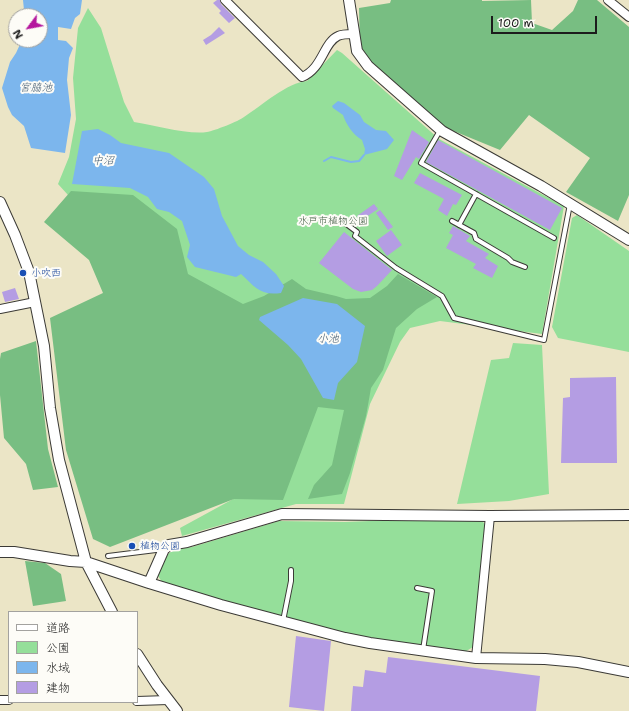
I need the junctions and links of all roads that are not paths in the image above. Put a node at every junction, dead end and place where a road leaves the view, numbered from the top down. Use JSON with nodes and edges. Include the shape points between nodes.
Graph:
{"nodes":[{"id":1,"x":225,"y":0,"type":"edge"},
{"id":2,"x":349,"y":0,"type":"edge"},
{"id":3,"x":608,"y":0,"type":"edge"},
{"id":4,"x":629,"y":17,"type":"edge"},
{"id":5,"x":354,"y":34,"type":"junction"},
{"id":6,"x":442,"y":131,"type":"junction"},
{"id":7,"x":476,"y":194,"type":"junction"},
{"id":8,"x":0,"y":202,"type":"edge"},
{"id":9,"x":570,"y":204,"type":"junction"},
{"id":10,"x":452,"y":221,"type":"dead end"},
{"id":11,"x":345,"y":223,"type":"dead end"},
{"id":12,"x":459,"y":225,"type":"junction"},
{"id":13,"x":554,"y":238,"type":"dead end"},
{"id":14,"x":629,"y":240,"type":"edge"},
{"id":15,"x":525,"y":267,"type":"dead end"},
{"id":16,"x":35,"y":302,"type":"junction"},
{"id":17,"x":0,"y":309,"type":"edge"},
{"id":18,"x":629,"y":515,"type":"edge"},
{"id":19,"x":490,"y":516,"type":"junction"},
{"id":20,"x":164,"y":549,"type":"junction"},
{"id":21,"x":0,"y":552,"type":"edge"},
{"id":22,"x":108,"y":556,"type":"dead end"},
{"id":23,"x":86,"y":562,"type":"junction"},
{"id":24,"x":292,"y":570,"type":"dead end"},
{"id":25,"x":148,"y":583,"type":"junction"},
{"id":26,"x":417,"y":588,"type":"dead end"},
{"id":27,"x":111,"y":611,"type":"edge"},
{"id":28,"x":283,"y":622,"type":"junction"},
{"id":29,"x":423,"y":650,"type":"junction"},
{"id":30,"x":138,"y":656,"type":"edge"},
{"id":31,"x":476,"y":658,"type":"junction"},
{"id":32,"x":629,"y":672,"type":"edge"},
{"id":33,"x":168,"y":700,"type":"junction"},
{"id":34,"x":138,"y":701,"type":"edge"},
{"id":35,"x":177,"y":711,"type":"edge"}],
"edges":[{"from":1,"to":5,"type":"street","via":[[302,78],[318,65],[330,43],[338,36]]},
{"from":2,"to":5,"type":"street"},
{"from":3,"to":4,"type":"street"},
{"from":5,"to":6,"type":"street","via":[[357,51],[368,66]]},
{"from":6,"to":7,"type":"lane","via":[[421,163]]},
{"from":6,"to":9,"type":"street"},
{"from":7,"to":12,"type":"lane"},
{"from":7,"to":13,"type":"lane"},
{"from":8,"to":16,"type":"street","via":[[25,261]]},
{"from":9,"to":11,"type":"lane","via":[[544,340],[454,318],[442,296],[396,268],[355,236],[357,232]]},
{"from":9,"to":14,"type":"street"},
{"from":10,"to":12,"type":"lane"},
{"from":12,"to":15,"type":"lane","via":[[474,233],[476,239],[512,262]]},
{"from":16,"to":17,"type":"street"},
{"from":16,"to":23,"type":"street","via":[[44,346],[50,408],[59,460]]},
{"from":18,"to":19,"type":"street"},
{"from":19,"to":20,"type":"street","via":[[282,514],[169,545]]},
{"from":19,"to":31,"type":"street"},
{"from":20,"to":22,"type":"lane"},
{"from":20,"to":25,"type":"street"},
{"from":21,"to":23,"type":"street"},
{"from":23,"to":25,"type":"street"},
{"from":23,"to":27,"type":"street"},
{"from":24,"to":28,"type":"lane"},
{"from":25,"to":28,"type":"street"},
{"from":26,"to":29,"type":"lane","via":[[432,591]]},
{"from":28,"to":29,"type":"street","via":[[344,638]]},
{"from":29,"to":31,"type":"street"},
{"from":30,"to":33,"type":"street"},
{"from":31,"to":32,"type":"street","via":[[558,660]]},
{"from":33,"to":34,"type":"street"},
{"from":33,"to":35,"type":"street"}]}
